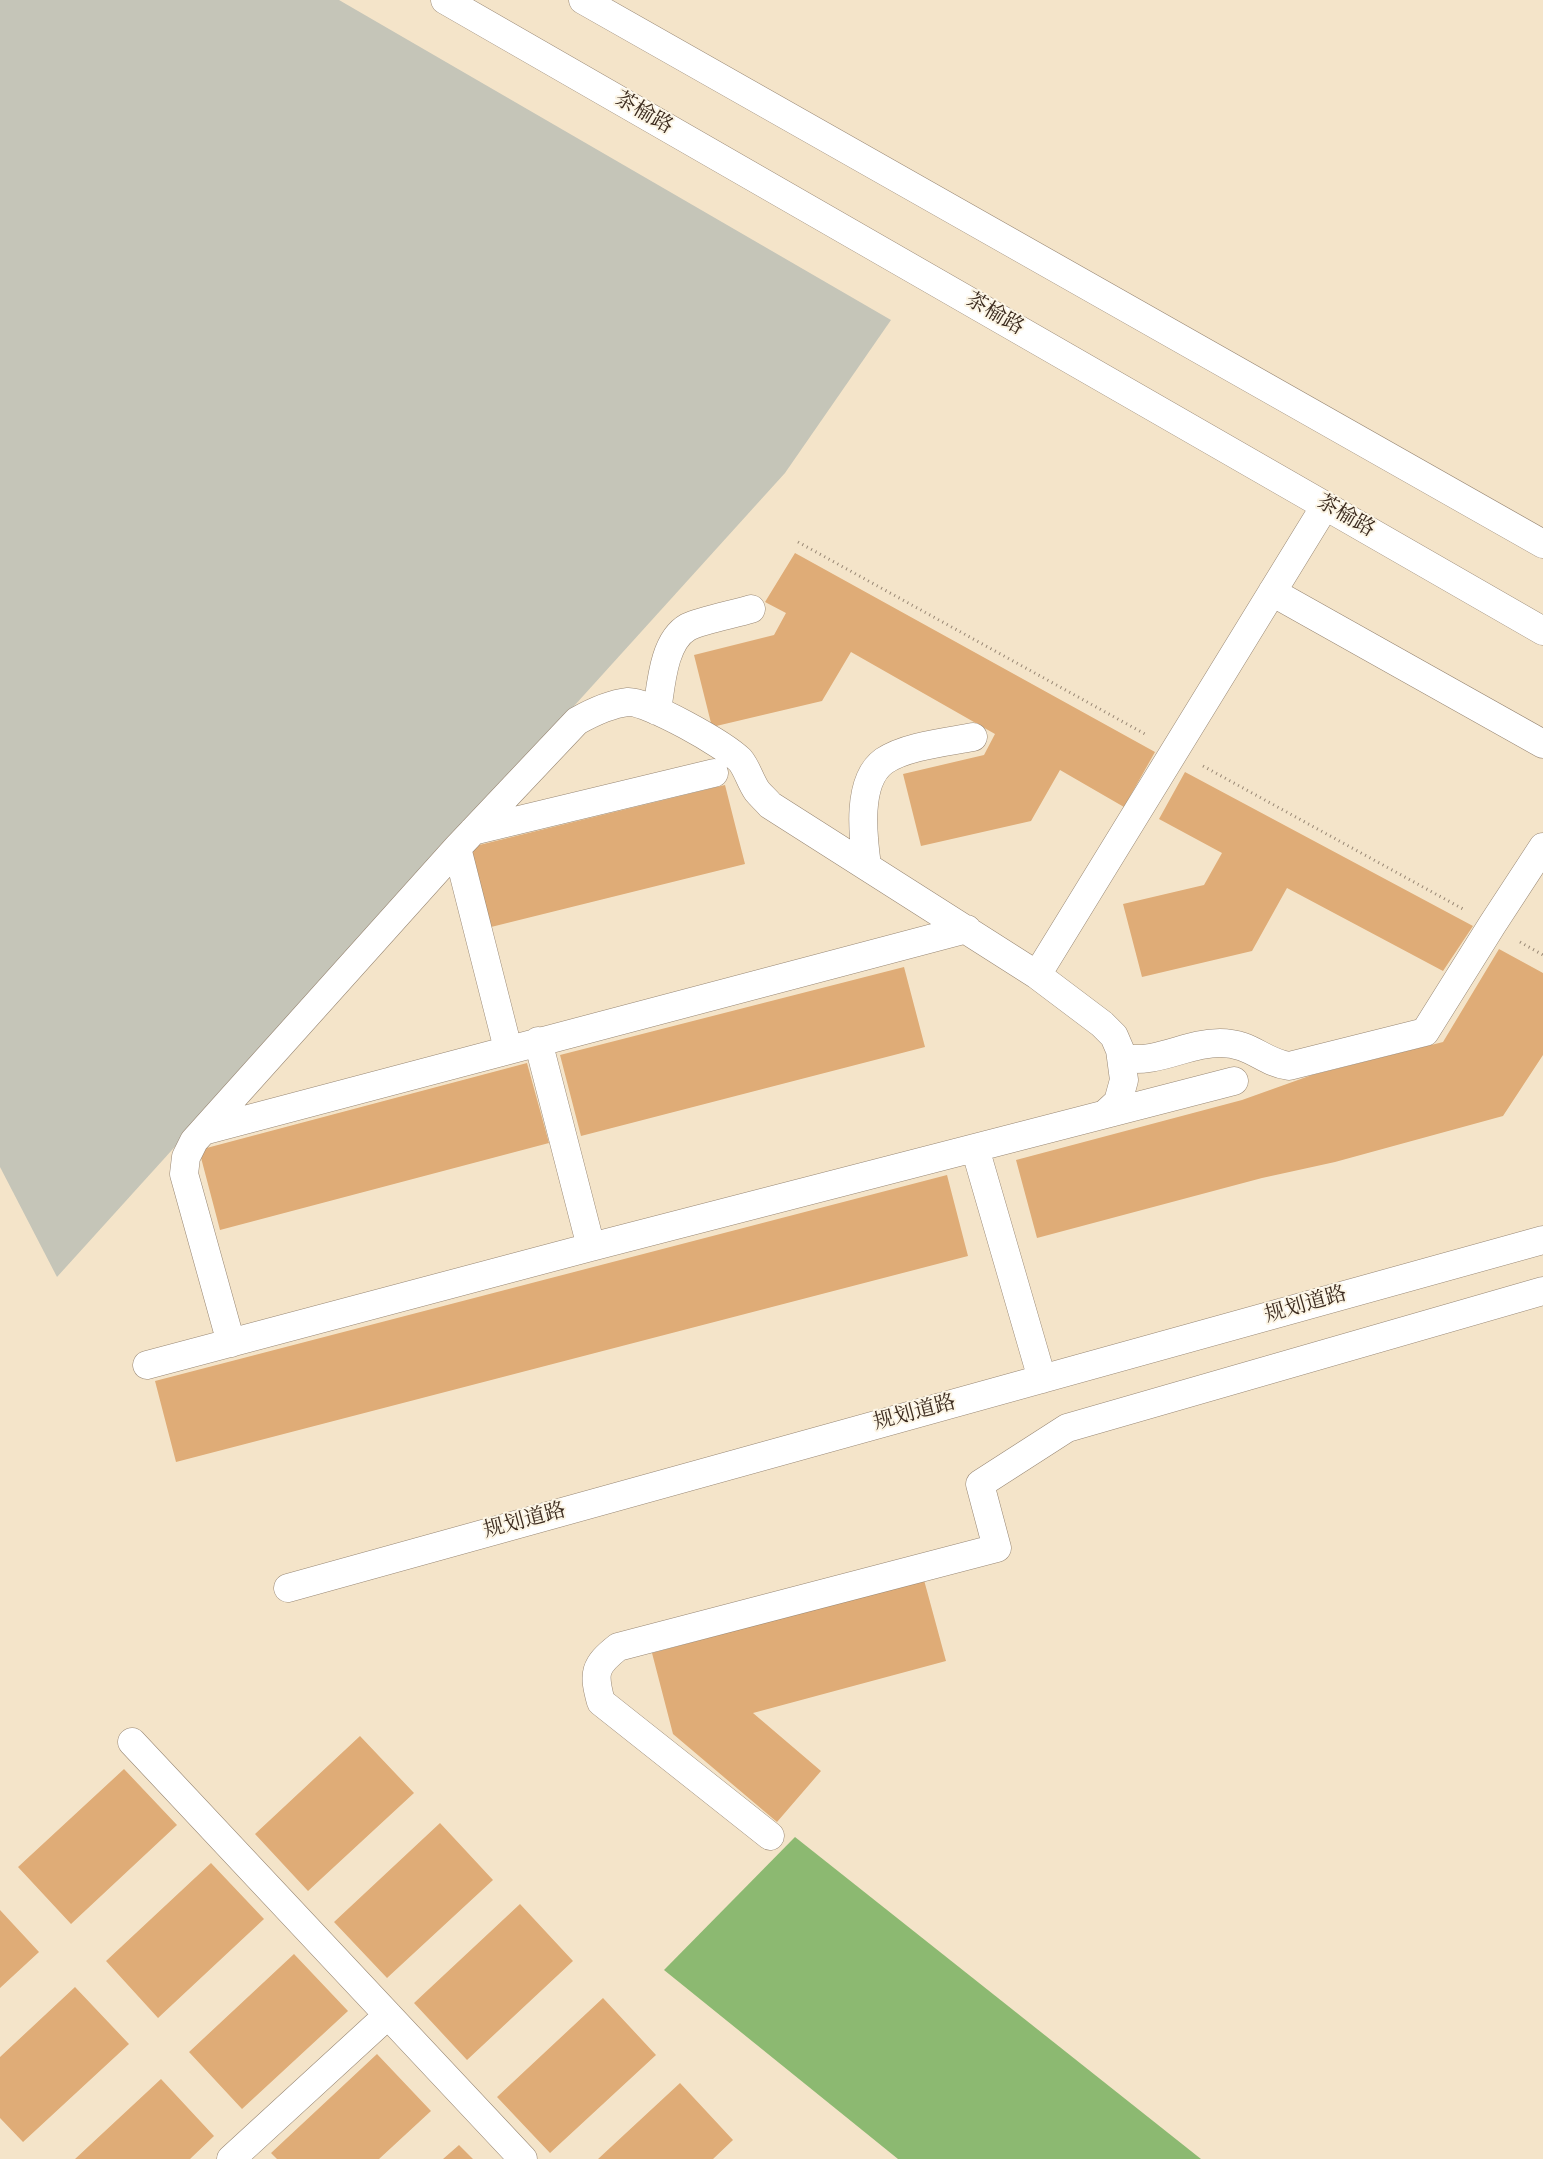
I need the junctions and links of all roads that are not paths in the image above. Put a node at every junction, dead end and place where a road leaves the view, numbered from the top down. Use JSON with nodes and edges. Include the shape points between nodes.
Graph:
{"nodes":[{"id":1,"x":445,"y":0,"type":"edge"},
{"id":2,"x":582,"y":0,"type":"edge"},
{"id":3,"x":1325,"y":506,"type":"junction"},
{"id":4,"x":1543,"y":544,"type":"edge"},
{"id":5,"x":1272,"y":592,"type":"junction"},
{"id":6,"x":751,"y":609,"type":"dead end"},
{"id":7,"x":1543,"y":631,"type":"edge"},
{"id":8,"x":657,"y":711,"type":"junction"},
{"id":9,"x":973,"y":737,"type":"dead end"},
{"id":10,"x":1543,"y":744,"type":"edge"},
{"id":11,"x":714,"y":772,"type":"dead end"},
{"id":12,"x":465,"y":840,"type":"junction"},
{"id":13,"x":1543,"y":847,"type":"edge"},
{"id":14,"x":867,"y":866,"type":"junction"},
{"id":15,"x":967,"y":929,"type":"junction"},
{"id":16,"x":1037,"y":975,"type":"junction"},
{"id":17,"x":538,"y":1041,"type":"junction"},
{"id":18,"x":508,"y":1049,"type":"junction"},
{"id":19,"x":1121,"y":1058,"type":"junction"},
{"id":20,"x":1234,"y":1081,"type":"dead end"},
{"id":21,"x":1105,"y":1114,"type":"junction"},
{"id":22,"x":203,"y":1131,"type":"junction"},
{"id":23,"x":975,"y":1148,"type":"junction"},
{"id":24,"x":1543,"y":1240,"type":"edge"},
{"id":25,"x":591,"y":1247,"type":"junction"},
{"id":26,"x":1543,"y":1291,"type":"edge"},
{"id":27,"x":231,"y":1343,"type":"junction"},
{"id":28,"x":148,"y":1365,"type":"dead end"},
{"id":29,"x":1042,"y":1379,"type":"junction"},
{"id":30,"x":288,"y":1588,"type":"dead end"},
{"id":31,"x":132,"y":1742,"type":"dead end"},
{"id":32,"x":770,"y":1836,"type":"dead end"},
{"id":33,"x":388,"y":2015,"type":"junction"},
{"id":34,"x":230,"y":2159,"type":"edge"},
{"id":35,"x":523,"y":2159,"type":"edge"}],
"edges":[{"from":1,"to":3,"type":"street","name":"茶榆路"},
{"from":2,"to":4,"type":"street"},
{"from":3,"to":5,"type":"street"},
{"from":3,"to":7,"type":"street","name":"茶榆路"},
{"from":5,"to":10,"type":"street"},
{"from":5,"to":16,"type":"street"},
{"from":6,"to":8,"type":"street","via":[[687,628],[671,646],[663,671]]},
{"from":8,"to":12,"type":"street","via":[[630,702],[594,712],[577,721]]},
{"from":8,"to":14,"type":"street","via":[[727,749],[742,762],[757,791],[770,805]]},
{"from":9,"to":14,"type":"street","via":[[906,752],[884,762],[870,779],[861,826]]},
{"from":11,"to":12,"type":"street"},
{"from":12,"to":18,"type":"street"},
{"from":12,"to":22,"type":"street"},
{"from":13,"to":19,"type":"street","via":[[1425,1032],[1289,1066],[1237,1044],[1217,1043],[1148,1060]]},
{"from":14,"to":15,"type":"street"},
{"from":15,"to":16,"type":"street"},
{"from":15,"to":17,"type":"street"},
{"from":16,"to":19,"type":"street","via":[[1102,1024],[1114,1036]]},
{"from":17,"to":18,"type":"street"},
{"from":17,"to":25,"type":"street"},
{"from":18,"to":22,"type":"street"},
{"from":19,"to":21,"type":"street","via":[[1122,1092],[1118,1102]]},
{"from":20,"to":21,"type":"street"},
{"from":21,"to":23,"type":"street"},
{"from":22,"to":27,"type":"street","via":[[186,1157],[184,1174]]},
{"from":23,"to":25,"type":"street"},
{"from":23,"to":29,"type":"street"},
{"from":24,"to":29,"type":"street","name":"规划道路"},
{"from":25,"to":27,"type":"street"},
{"from":26,"to":32,"type":"street","via":[[1067,1428],[980,1484],[997,1548],[618,1647],[602,1660],[597,1670],[601,1702]]},
{"from":27,"to":28,"type":"street"},
{"from":29,"to":30,"type":"street","name":"规划道路"},
{"from":31,"to":33,"type":"street"},
{"from":33,"to":34,"type":"street"},
{"from":33,"to":35,"type":"street"}]}
